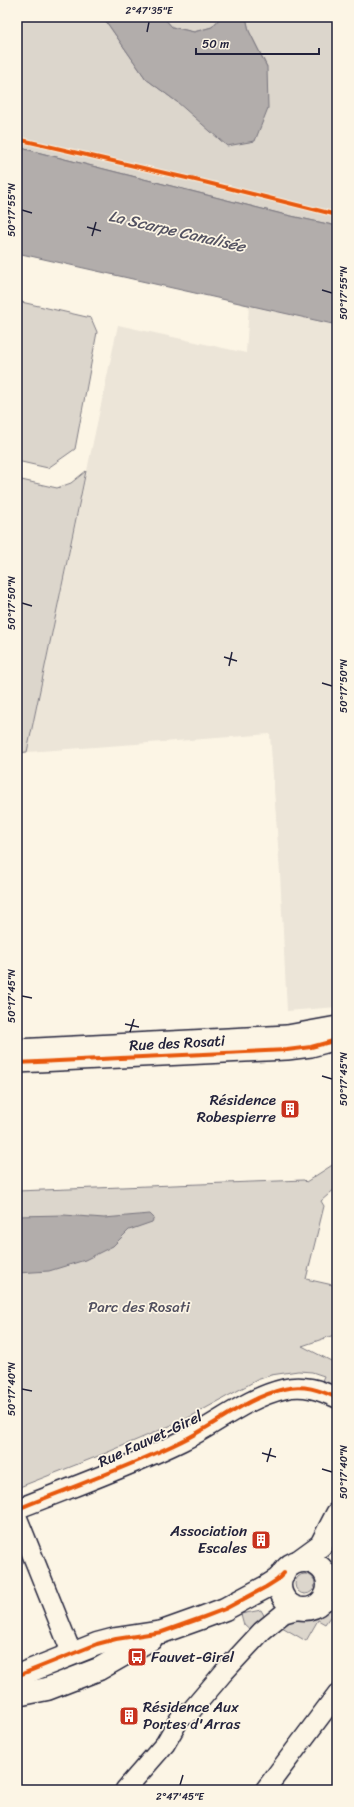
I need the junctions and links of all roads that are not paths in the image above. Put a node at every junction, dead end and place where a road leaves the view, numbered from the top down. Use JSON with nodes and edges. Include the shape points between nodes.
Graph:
{"nodes":[{"id":1,"x":337,"y":1026,"type":"edge"},
{"id":2,"x":337,"y":1040,"type":"edge"},
{"id":3,"x":17,"y":1049,"type":"edge"},
{"id":4,"x":17,"y":1063,"type":"edge"},
{"id":5,"x":337,"y":1398,"type":"edge"},
{"id":6,"x":17,"y":1509,"type":"edge"},
{"id":7,"x":337,"y":1514,"type":"edge"},
{"id":8,"x":17,"y":1517,"type":"edge"},
{"id":9,"x":321,"y":1545,"type":"junction"},
{"id":10,"x":292,"y":1567,"type":"junction"},
{"id":11,"x":329,"y":1575,"type":"edge"},
{"id":12,"x":330,"y":1599,"type":"edge"},
{"id":13,"x":296,"y":1608,"type":"junction"},
{"id":14,"x":225,"y":1609,"type":"junction"},
{"id":15,"x":162,"y":1632,"type":"junction"},
{"id":16,"x":72,"y":1654,"type":"junction"},
{"id":17,"x":17,"y":1676,"type":"edge"},
{"id":18,"x":337,"y":1694,"type":"edge"},
{"id":19,"x":17,"y":1695,"type":"edge"},
{"id":20,"x":125,"y":1790,"type":"edge"},
{"id":21,"x":265,"y":1790,"type":"edge"}],
"edges":[{"from":1,"to":3,"type":"street","name":"Rue des Rosati","via":[[286,1035]]},
{"from":2,"to":4,"type":"street","name":"Rue des Rosati","via":[[287,1050]]},
{"from":5,"to":6,"type":"street","name":"Rue Fauvet-Girel","via":[[308,1388],[286,1388],[272,1392],[245,1404],[169,1447]]},
{"from":7,"to":9,"type":"street"},
{"from":8,"to":16,"type":"street"},
{"from":9,"to":10,"type":"street"},
{"from":9,"to":11,"type":"street"},
{"from":10,"to":11,"type":"street","via":[[313,1563]]},
{"from":10,"to":13,"type":"street","via":[[280,1583],[285,1600]]},
{"from":10,"to":14,"type":"street","via":[[272,1583]]},
{"from":11,"to":12,"type":"street"},
{"from":12,"to":13,"type":"street","via":[[314,1608]]},
{"from":13,"to":14,"type":"street","via":[[270,1603]]},
{"from":13,"to":20,"type":"street","via":[[284,1614],[253,1640],[190,1712],[180,1718],[165,1744]]},
{"from":14,"to":15,"type":"street"},
{"from":15,"to":16,"type":"street","via":[[112,1640]]},
{"from":15,"to":19,"type":"street","via":[[99,1668],[52,1688]]},
{"from":16,"to":17,"type":"street"},
{"from":18,"to":21,"type":"street"}]}
